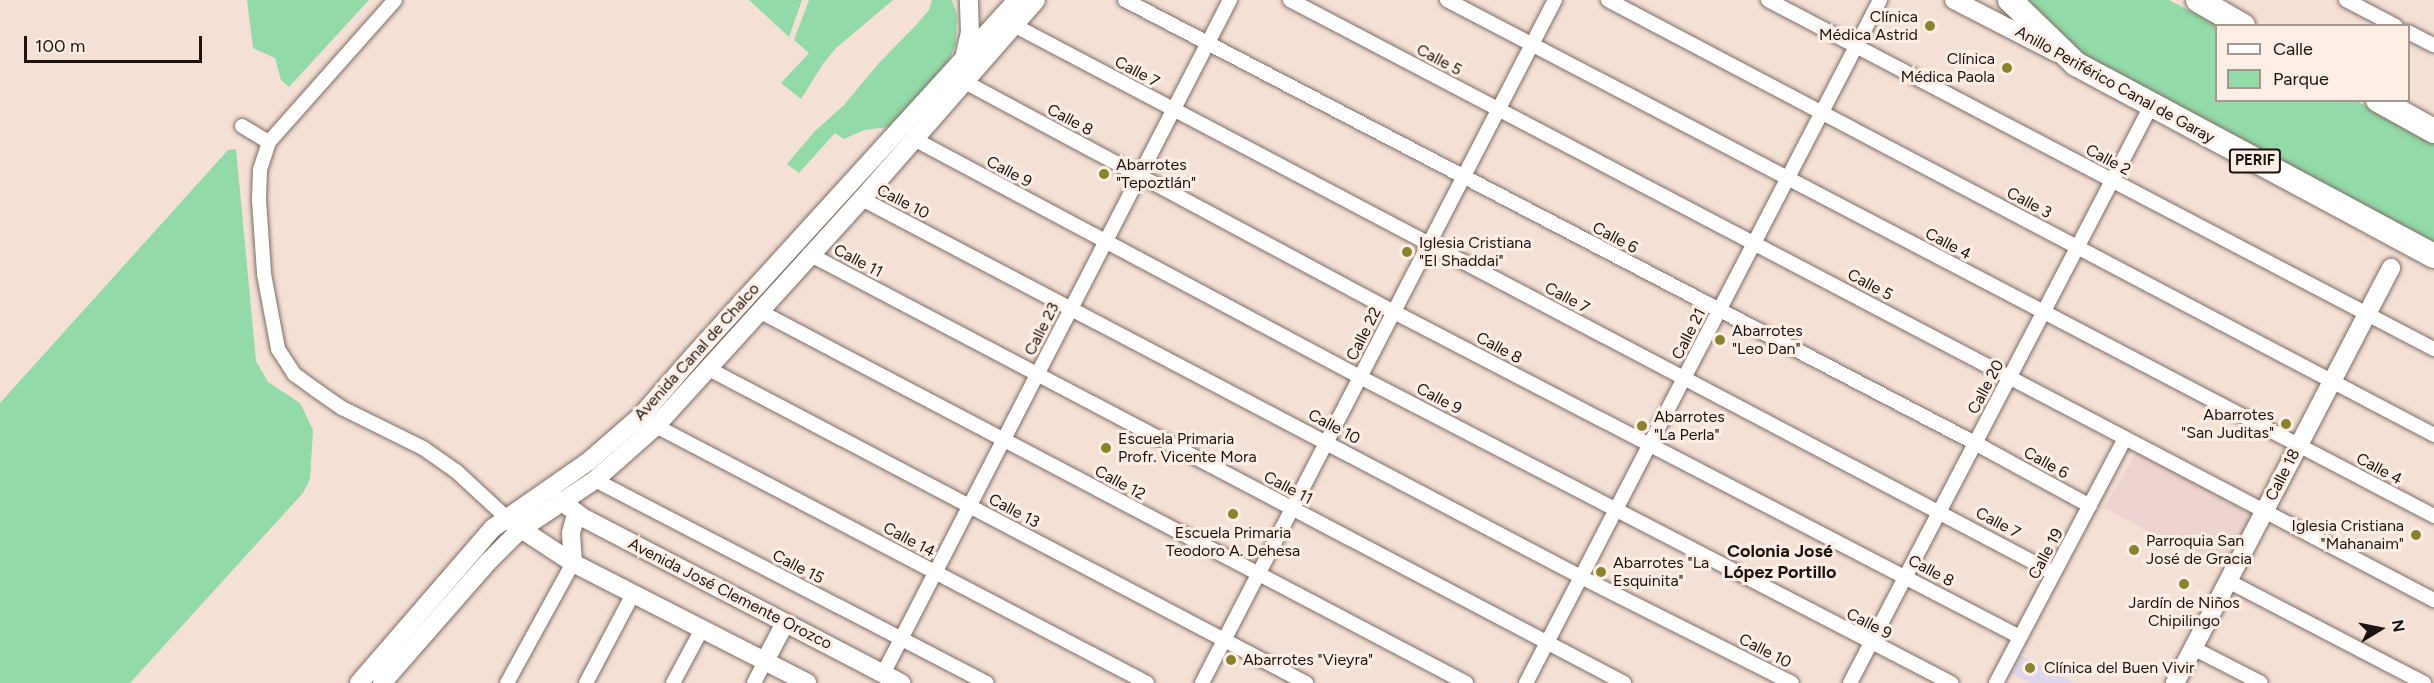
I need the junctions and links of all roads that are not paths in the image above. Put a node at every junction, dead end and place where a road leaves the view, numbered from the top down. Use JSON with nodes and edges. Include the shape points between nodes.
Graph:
{"nodes":[{"id":1,"x":395,"y":0,"type":"edge"},
{"id":2,"x":970,"y":0,"type":"edge"},
{"id":3,"x":1017,"y":0,"type":"edge"},
{"id":4,"x":1036,"y":0,"type":"edge"},
{"id":5,"x":1125,"y":0,"type":"edge"},
{"id":6,"x":1230,"y":0,"type":"edge"},
{"id":7,"x":1290,"y":0,"type":"edge"},
{"id":8,"x":1447,"y":0,"type":"edge"},
{"id":9,"x":1555,"y":0,"type":"edge"},
{"id":10,"x":1608,"y":0,"type":"edge"},
{"id":11,"x":1768,"y":0,"type":"edge"},
{"id":12,"x":1880,"y":0,"type":"edge"},
{"id":13,"x":1954,"y":0,"type":"edge"},
{"id":14,"x":2010,"y":0,"type":"edge"},
{"id":15,"x":2198,"y":0,"type":"edge"},
{"id":16,"x":2346,"y":0,"type":"edge"},
{"id":17,"x":1008,"y":22,"type":"junction"},
{"id":18,"x":2240,"y":24,"type":"edge"},
{"id":19,"x":2392,"y":24,"type":"edge"},
{"id":20,"x":2410,"y":33,"type":"edge"},
{"id":21,"x":1207,"y":45,"type":"junction"},
{"id":22,"x":1532,"y":45,"type":"junction"},
{"id":23,"x":2434,"y":45,"type":"edge"},
{"id":24,"x":1856,"y":46,"type":"junction"},
{"id":25,"x":964,"y":57,"type":"junction"},
{"id":26,"x":2076,"y":64,"type":"junction"},
{"id":27,"x":965,"y":82,"type":"junction"},
{"id":28,"x":2382,"y":102,"type":"edge"},
{"id":29,"x":2151,"y":106,"type":"junction"},
{"id":30,"x":1499,"y":109,"type":"junction"},
{"id":31,"x":1173,"y":110,"type":"junction"},
{"id":32,"x":1822,"y":112,"type":"junction"},
{"id":33,"x":242,"y":126,"type":"dead end"},
{"id":34,"x":2434,"y":131,"type":"edge"},
{"id":35,"x":914,"y":139,"type":"junction"},
{"id":36,"x":269,"y":142,"type":"junction"},
{"id":37,"x":1140,"y":176,"type":"junction"},
{"id":38,"x":1464,"y":177,"type":"junction"},
{"id":39,"x":1788,"y":178,"type":"junction"},
{"id":40,"x":2112,"y":181,"type":"junction"},
{"id":41,"x":862,"y":199,"type":"junction"},
{"id":42,"x":1105,"y":242,"type":"junction"},
{"id":43,"x":1754,"y":243,"type":"junction"},
{"id":44,"x":1429,"y":244,"type":"junction"},
{"id":45,"x":2077,"y":247,"type":"junction"},
{"id":46,"x":809,"y":254,"type":"junction"},
{"id":47,"x":2434,"y":256,"type":"edge"},
{"id":48,"x":2391,"y":268,"type":"dead end"},
{"id":49,"x":1072,"y":307,"type":"junction"},
{"id":50,"x":759,"y":311,"type":"junction"},
{"id":51,"x":1394,"y":312,"type":"junction"},
{"id":52,"x":1719,"y":312,"type":"junction"},
{"id":53,"x":2043,"y":312,"type":"junction"},
{"id":54,"x":2367,"y":314,"type":"junction"},
{"id":55,"x":2434,"y":349,"type":"edge"},
{"id":56,"x":707,"y":368,"type":"junction"},
{"id":57,"x":1037,"y":374,"type":"junction"},
{"id":58,"x":1360,"y":377,"type":"junction"},
{"id":59,"x":2009,"y":377,"type":"junction"},
{"id":60,"x":1684,"y":378,"type":"junction"},
{"id":61,"x":2332,"y":381,"type":"junction"},
{"id":62,"x":656,"y":426,"type":"junction"},
{"id":63,"x":2434,"y":435,"type":"edge"},
{"id":64,"x":1004,"y":440,"type":"junction"},
{"id":65,"x":2124,"y":440,"type":"junction"},
{"id":66,"x":1327,"y":442,"type":"junction"},
{"id":67,"x":1975,"y":443,"type":"junction"},
{"id":68,"x":2298,"y":445,"type":"junction"},
{"id":69,"x":1649,"y":446,"type":"junction"},
{"id":70,"x":595,"y":480,"type":"junction"},
{"id":71,"x":561,"y":501,"type":"junction"},
{"id":72,"x":970,"y":506,"type":"junction"},
{"id":73,"x":2090,"y":506,"type":"junction"},
{"id":74,"x":1292,"y":509,"type":"junction"},
{"id":75,"x":1615,"y":511,"type":"junction"},
{"id":76,"x":1940,"y":511,"type":"junction"},
{"id":77,"x":2264,"y":511,"type":"junction"},
{"id":78,"x":576,"y":514,"type":"junction"},
{"id":79,"x":2434,"y":516,"type":"edge"},
{"id":80,"x":513,"y":524,"type":"junction"},
{"id":81,"x":573,"y":563,"type":"junction"},
{"id":82,"x":935,"y":572,"type":"junction"},
{"id":83,"x":2054,"y":573,"type":"junction"},
{"id":84,"x":1258,"y":574,"type":"junction"},
{"id":85,"x":1581,"y":576,"type":"junction"},
{"id":86,"x":1905,"y":576,"type":"junction"},
{"id":87,"x":2228,"y":581,"type":"junction"},
{"id":88,"x":633,"y":594,"type":"junction"},
{"id":89,"x":2434,"y":600,"type":"edge"},
{"id":90,"x":786,"y":623,"type":"junction"},
{"id":91,"x":702,"y":629,"type":"junction"},
{"id":92,"x":2020,"y":637,"type":"junction"},
{"id":93,"x":901,"y":639,"type":"junction"},
{"id":94,"x":1224,"y":640,"type":"junction"},
{"id":95,"x":1547,"y":643,"type":"junction"},
{"id":96,"x":1870,"y":643,"type":"junction"},
{"id":97,"x":2193,"y":648,"type":"junction"},
{"id":98,"x":765,"y":661,"type":"junction"},
{"id":99,"x":881,"y":678,"type":"edge"},
{"id":100,"x":359,"y":683,"type":"edge"},
{"id":101,"x":382,"y":683,"type":"edge"},
{"id":102,"x":507,"y":683,"type":"edge"},
{"id":103,"x":586,"y":683,"type":"edge"},
{"id":104,"x":673,"y":683,"type":"edge"},
{"id":105,"x":754,"y":683,"type":"edge"},
{"id":106,"x":807,"y":683,"type":"edge"},
{"id":107,"x":901,"y":683,"type":"edge"},
{"id":108,"x":987,"y":683,"type":"edge"},
{"id":109,"x":1147,"y":683,"type":"edge"},
{"id":110,"x":1202,"y":683,"type":"edge"},
{"id":111,"x":1306,"y":683,"type":"edge"},
{"id":112,"x":1466,"y":683,"type":"edge"},
{"id":113,"x":1526,"y":683,"type":"edge"},
{"id":114,"x":1624,"y":683,"type":"edge"},
{"id":115,"x":1792,"y":683,"type":"edge"},
{"id":116,"x":1850,"y":683,"type":"edge"},
{"id":117,"x":1951,"y":683,"type":"edge"},
{"id":118,"x":1996,"y":683,"type":"edge"},
{"id":119,"x":2175,"y":683,"type":"edge"},
{"id":120,"x":2261,"y":683,"type":"edge"},
{"id":121,"x":2424,"y":683,"type":"edge"}],
"edges":[{"from":1,"to":36,"type":"street"},
{"from":2,"to":17,"type":"main road"},
{"from":2,"to":25,"type":"main road","via":[[970,33]]},
{"from":3,"to":17,"type":"main road","name":"Avenida Canal de Chalco"},
{"from":4,"to":17,"type":"main road","name":"Avenida Canal de Chalco"},
{"from":5,"to":21,"type":"street","name":"Calle 6"},
{"from":6,"to":21,"type":"street","name":"Calle 23"},
{"from":7,"to":30,"type":"street","name":"Calle 5"},
{"from":8,"to":22,"type":"street","name":"Calle 4"},
{"from":9,"to":22,"type":"street","name":"Calle 22"},
{"from":10,"to":32,"type":"street","name":"Calle 3"},
{"from":11,"to":24,"type":"street","name":"Calle 2"},
{"from":12,"to":24,"type":"street","name":"Calle 21"},
{"from":13,"to":26,"type":"main road","name":"Anillo Periférico Canal de Garay","number":"PERIF"},
{"from":14,"to":26,"type":"highway","number":"PERIF"},
{"from":15,"to":18,"type":"highway"},
{"from":16,"to":19,"type":"street"},
{"from":17,"to":25,"type":"main road","name":"Avenida Canal de Chalco"},
{"from":17,"to":27,"type":"main road","name":"Avenida Canal de Chalco"},
{"from":17,"to":31,"type":"street","name":"Calle 7"},
{"from":20,"to":23,"type":"street"},
{"from":21,"to":31,"type":"street","name":"Calle 23"},
{"from":21,"to":38,"type":"street","name":"Calle 6"},
{"from":22,"to":30,"type":"street","name":"Calle 22"},
{"from":22,"to":39,"type":"street","name":"Calle 4"},
{"from":24,"to":32,"type":"street","name":"Calle 21"},
{"from":24,"to":40,"type":"street","name":"Calle 2"},
{"from":25,"to":80,"type":"main road","name":"Avenida Canal de Chalco","via":[[642,415]]},
{"from":26,"to":29,"type":"highway","name":"Anillo Periférico Canal de Garay","number":"PERIF"},
{"from":27,"to":35,"type":"main road","name":"Avenida Canal de Chalco"},
{"from":27,"to":37,"type":"street","name":"Calle 8"},
{"from":28,"to":34,"type":"highway"},
{"from":29,"to":40,"type":"street","name":"Calle 20"},
{"from":29,"to":47,"type":"highway","name":"Anillo Periférico Canal de Garay","number":"PERIF"},
{"from":30,"to":38,"type":"street","name":"Calle 22"},
{"from":30,"to":43,"type":"street","name":"Calle 5"},
{"from":31,"to":37,"type":"street","name":"Calle 23"},
{"from":31,"to":44,"type":"street","name":"Calle 7"},
{"from":32,"to":39,"type":"street","name":"Calle 21"},
{"from":32,"to":45,"type":"street","name":"Calle 3"},
{"from":33,"to":36,"type":"street"},
{"from":35,"to":41,"type":"main road","name":"Avenida Canal de Chalco"},
{"from":35,"to":42,"type":"street","name":"Calle 9"},
{"from":36,"to":80,"type":"street","via":[[260,170],[258,200],[264,274],[278,349],[294,374],[342,408],[423,448],[456,471]]},
{"from":37,"to":42,"type":"street","name":"Calle 23"},
{"from":37,"to":51,"type":"street","name":"Calle 8"},
{"from":38,"to":44,"type":"street","name":"Calle 22"},
{"from":38,"to":52,"type":"street","name":"Calle 6"},
{"from":39,"to":43,"type":"street","name":"Calle 21"},
{"from":39,"to":53,"type":"street","name":"Calle 4"},
{"from":40,"to":45,"type":"street","name":"Calle 20"},
{"from":40,"to":54,"type":"street","name":"Calle 2"},
{"from":41,"to":46,"type":"main road","name":"Avenida Canal de Chalco"},
{"from":41,"to":49,"type":"street","name":"Calle 10"},
{"from":42,"to":49,"type":"street","name":"Calle 23"},
{"from":42,"to":58,"type":"street","name":"Calle 9"},
{"from":43,"to":52,"type":"street","name":"Calle 21"},
{"from":43,"to":59,"type":"street","name":"Calle 5"},
{"from":44,"to":51,"type":"street","name":"Calle 22"},
{"from":44,"to":60,"type":"street","name":"Calle 7"},
{"from":45,"to":53,"type":"street","name":"Calle 20"},
{"from":45,"to":61,"type":"street","name":"Calle 3"},
{"from":46,"to":50,"type":"main road","name":"Avenida Canal de Chalco"},
{"from":46,"to":57,"type":"street","name":"Calle 11"},
{"from":48,"to":54,"type":"main road","name":"Calle 18"},
{"from":49,"to":57,"type":"street","name":"Calle 23"},
{"from":49,"to":66,"type":"street","name":"Calle 10"},
{"from":50,"to":56,"type":"main road","name":"Avenida Canal de Chalco"},
{"from":50,"to":64,"type":"street","name":"Calle 12"},
{"from":51,"to":58,"type":"street","name":"Calle 22"},
{"from":51,"to":69,"type":"street","name":"Calle 8"},
{"from":52,"to":60,"type":"street","name":"Calle 21"},
{"from":52,"to":67,"type":"street","name":"Calle 6"},
{"from":53,"to":59,"type":"street","name":"Calle 20"},
{"from":53,"to":68,"type":"street","name":"Calle 4"},
{"from":54,"to":55,"type":"street","name":"Calle 2"},
{"from":54,"to":61,"type":"main road","name":"Calle 18"},
{"from":56,"to":62,"type":"main road","name":"Avenida Canal de Chalco"},
{"from":56,"to":72,"type":"street","name":"Calle 13"},
{"from":57,"to":64,"type":"street","name":"Calle 23"},
{"from":57,"to":74,"type":"street","name":"Calle 11"},
{"from":58,"to":66,"type":"street","name":"Calle 22"},
{"from":58,"to":75,"type":"street","name":"Calle 9"},
{"from":59,"to":65,"type":"street","name":"Calle 5"},
{"from":59,"to":67,"type":"street","name":"Calle 20"},
{"from":60,"to":69,"type":"street","name":"Calle 21"},
{"from":60,"to":76,"type":"street","name":"Calle 7"},
{"from":61,"to":63,"type":"street","name":"Calle 3"},
{"from":61,"to":68,"type":"main road","name":"Calle 18"},
{"from":62,"to":70,"type":"main road","name":"Avenida Canal de Chalco"},
{"from":62,"to":82,"type":"street","name":"Calle 14"},
{"from":64,"to":72,"type":"street","name":"Calle 23"},
{"from":64,"to":84,"type":"street","name":"Calle 12"},
{"from":65,"to":73,"type":"street","name":"Calle 19"},
{"from":65,"to":77,"type":"street","name":"Calle 5"},
{"from":66,"to":74,"type":"street","name":"Calle 22"},
{"from":66,"to":85,"type":"street","name":"Calle 10"},
{"from":67,"to":73,"type":"street","name":"Calle 6"},
{"from":67,"to":76,"type":"street","name":"Calle 20"},
{"from":68,"to":77,"type":"main road","name":"Calle 18"},
{"from":68,"to":79,"type":"street","name":"Calle 4"},
{"from":69,"to":75,"type":"street","name":"Calle 21"},
{"from":69,"to":86,"type":"street","name":"Calle 8"},
{"from":70,"to":71,"type":"main road","name":"Avenida Canal de Chalco"},
{"from":70,"to":93,"type":"street","name":"Calle 15"},
{"from":71,"to":78,"type":"main road","name":"Avenida José Clemente Orozco"},
{"from":71,"to":80,"type":"main road","name":"Avenida Canal de Chalco"},
{"from":72,"to":82,"type":"street","name":"Calle 23"},
{"from":72,"to":94,"type":"street","name":"Calle 13"},
{"from":73,"to":83,"type":"street","name":"Calle 19"},
{"from":74,"to":84,"type":"street","name":"Calle 22"},
{"from":74,"to":95,"type":"street","name":"Calle 11"},
{"from":75,"to":85,"type":"street","name":"Calle 21"},
{"from":75,"to":96,"type":"street","name":"Calle 9"},
{"from":76,"to":83,"type":"street","name":"Calle 7"},
{"from":76,"to":86,"type":"street","name":"Calle 20"},
{"from":77,"to":87,"type":"main road","name":"Calle 18"},
{"from":77,"to":89,"type":"street","name":"Calle 5"},
{"from":78,"to":81,"type":"main road","via":[[571,533]]},
{"from":78,"to":90,"type":"main road","name":"Avenida José Clemente Orozco"},
{"from":80,"to":81,"type":"main road"},
{"from":80,"to":100,"type":"main road","name":"Avenida Canal de Chalco","via":[[493,528]]},
{"from":80,"to":101,"type":"main road","name":"Avenida Canal de Chalco","via":[[488,562]]},
{"from":81,"to":88,"type":"main road"},
{"from":81,"to":102,"type":"street"},
{"from":82,"to":93,"type":"street","name":"Calle 23"},
{"from":82,"to":109,"type":"street","name":"Calle 14"},
{"from":83,"to":92,"type":"street","name":"Calle 19"},
{"from":84,"to":94,"type":"street","name":"Calle 22"},
{"from":84,"to":112,"type":"street","name":"Calle 12"},
{"from":85,"to":95,"type":"street","name":"Calle 21"},
{"from":85,"to":115,"type":"street","name":"Calle 10"},
{"from":86,"to":92,"type":"street","name":"Calle 8"},
{"from":86,"to":96,"type":"street","name":"Calle 20"},
{"from":87,"to":97,"type":"main road","name":"Calle 18"},
{"from":87,"to":121,"type":"street"},
{"from":88,"to":91,"type":"main road"},
{"from":88,"to":103,"type":"street"},
{"from":90,"to":98,"type":"main road"},
{"from":90,"to":99,"type":"main road","name":"Avenida José Clemente Orozco"},
{"from":91,"to":98,"type":"main road"},
{"from":91,"to":104,"type":"street"},
{"from":92,"to":118,"type":"street","name":"Calle 19"},
{"from":93,"to":99,"type":"street","name":"Calle 23"},
{"from":93,"to":108,"type":"street","name":"Calle 15"},
{"from":94,"to":110,"type":"street","name":"Calle 22"},
{"from":94,"to":111,"type":"street","name":"Calle 13"},
{"from":95,"to":113,"type":"street","name":"Calle 21"},
{"from":95,"to":114,"type":"street","name":"Calle 11"},
{"from":96,"to":116,"type":"street","name":"Calle 20"},
{"from":96,"to":117,"type":"street","name":"Calle 9"},
{"from":97,"to":119,"type":"main road","name":"Calle 18"},
{"from":97,"to":120,"type":"street"},
{"from":98,"to":105,"type":"street"},
{"from":98,"to":106,"type":"main road"},
{"from":99,"to":107,"type":"main road","name":"Avenida José Clemente Orozco"}]}
